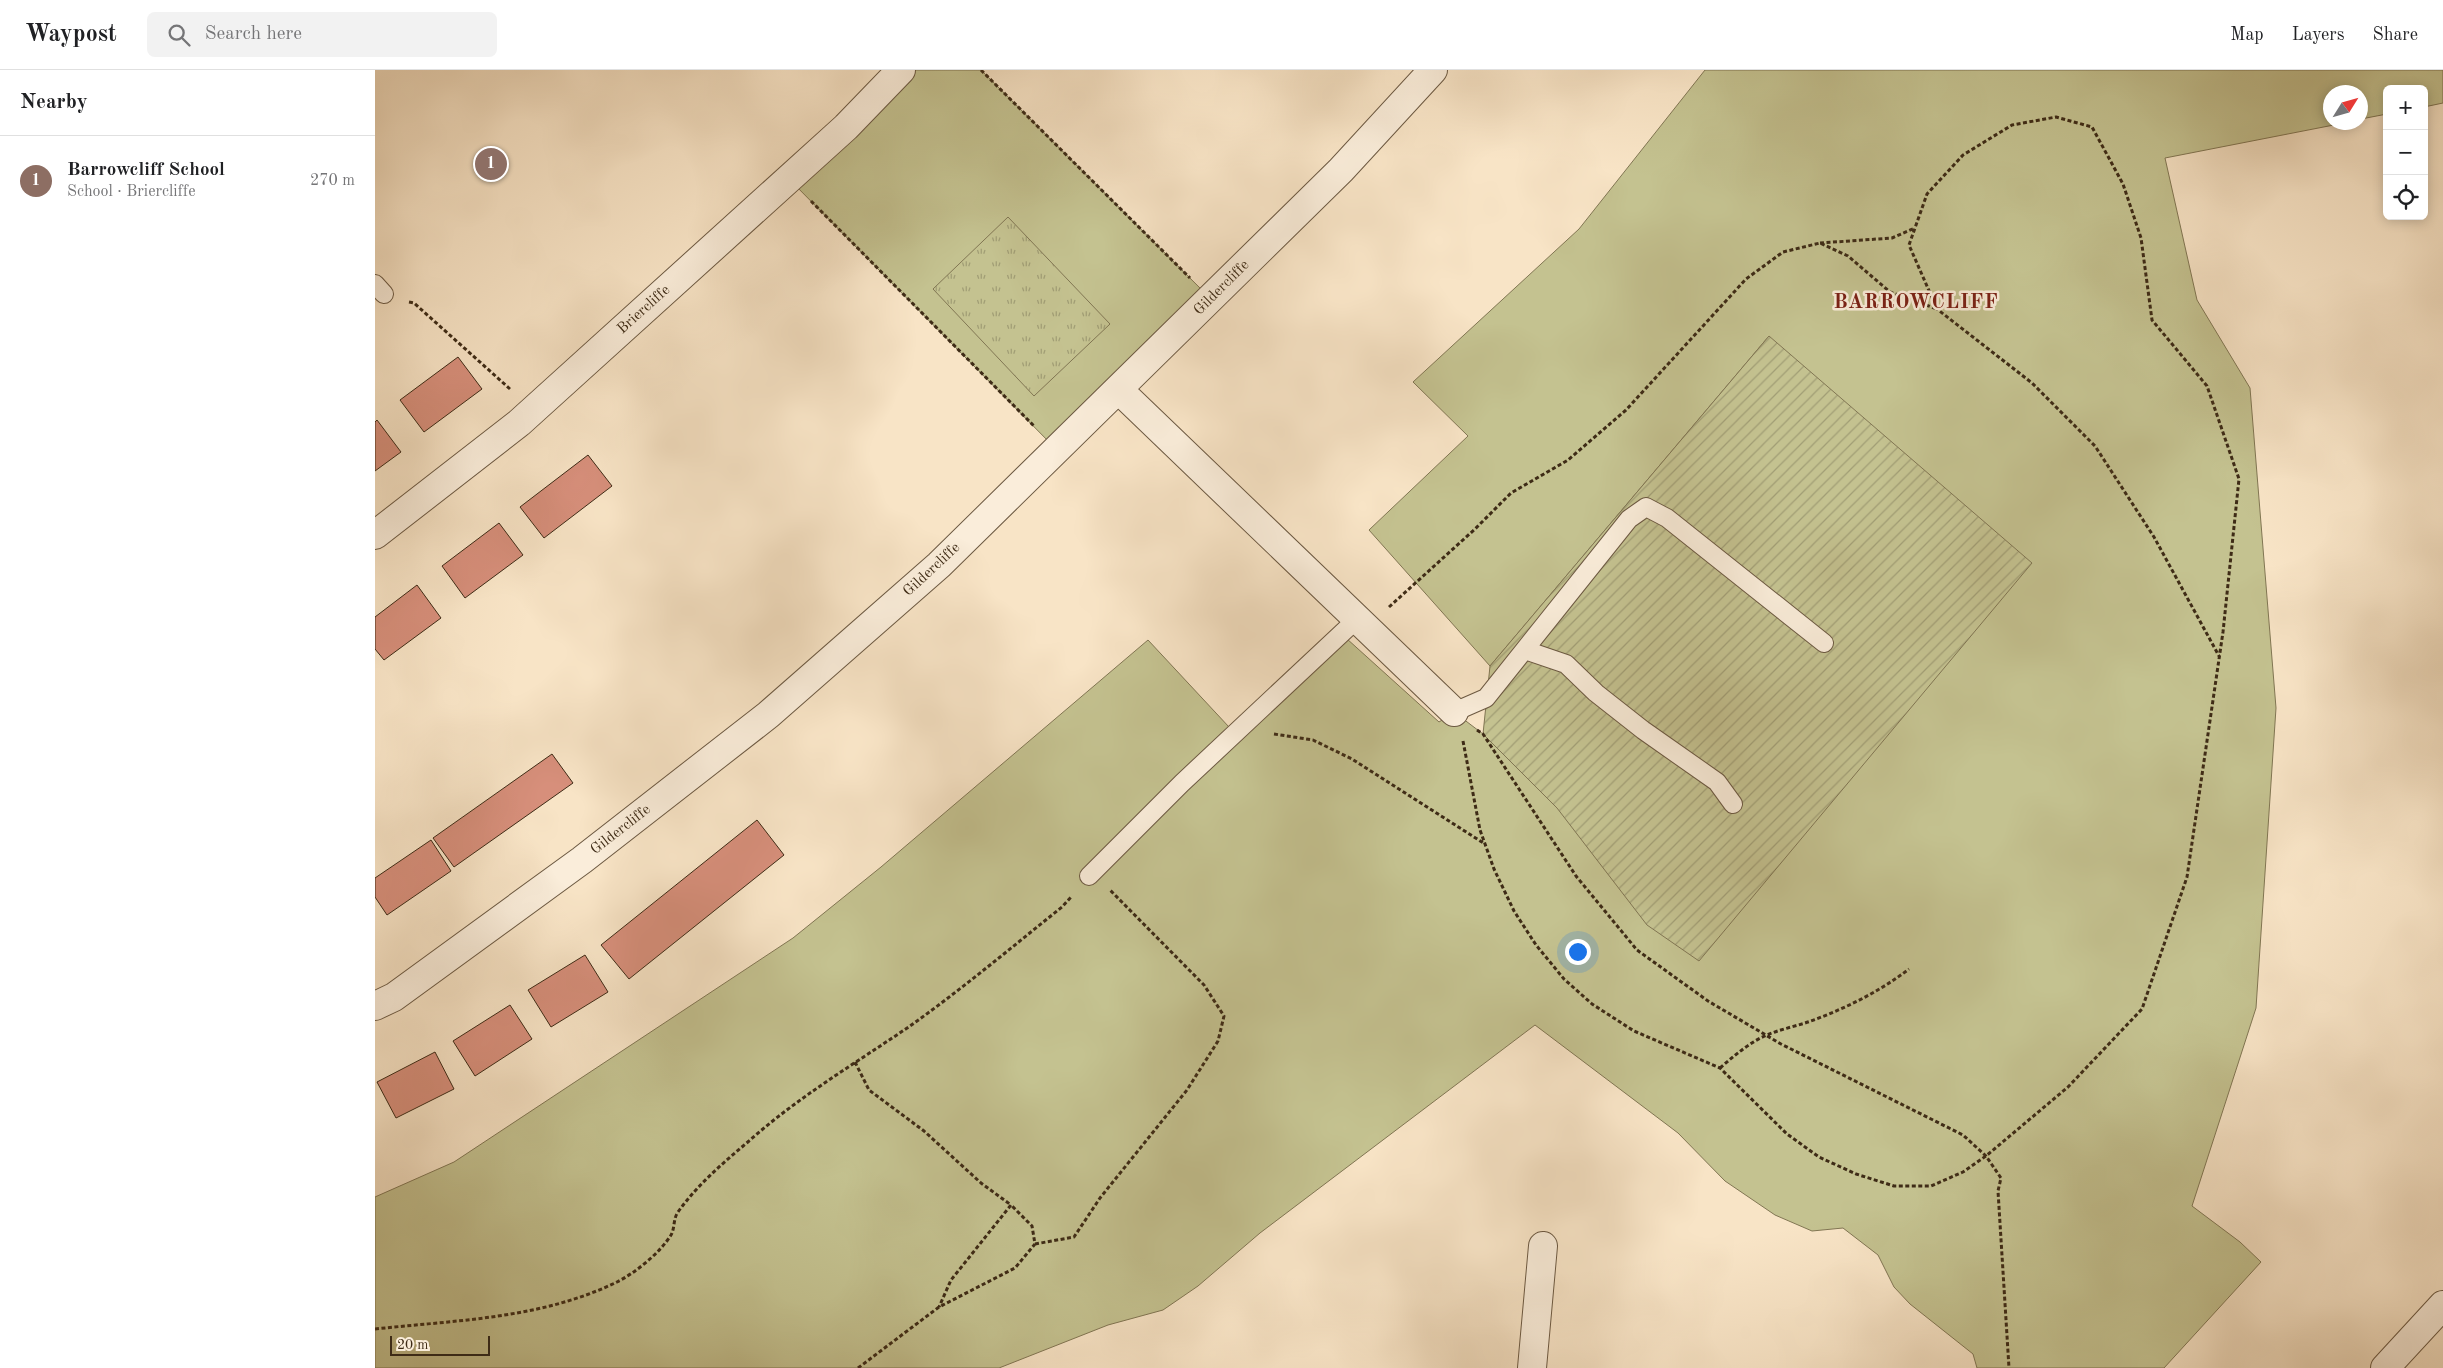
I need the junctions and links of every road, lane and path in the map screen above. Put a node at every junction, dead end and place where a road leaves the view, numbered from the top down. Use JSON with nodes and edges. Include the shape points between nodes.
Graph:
{"nodes":[{"id":1,"x":901,"y":70,"type":"edge"},
{"id":2,"x":981,"y":70,"type":"edge"},
{"id":3,"x":1433,"y":70,"type":"edge"},
{"id":4,"x":789,"y":179,"type":"junction"},
{"id":5,"x":1915,"y":228,"type":"junction"},
{"id":6,"x":1819,"y":243,"type":"junction"},
{"id":7,"x":380,"y":289,"type":"edge"},
{"id":8,"x":1211,"y":299,"type":"junction"},
{"id":9,"x":1937,"y":309,"type":"junction"},
{"id":10,"x":1119,"y":390,"type":"junction"},
{"id":11,"x":533,"y":410,"type":"junction"},
{"id":12,"x":1057,"y":450,"type":"junction"},
{"id":13,"x":375,"y":535,"type":"edge"},
{"id":14,"x":1362,"y":623,"type":"junction"},
{"id":15,"x":1824,"y":643,"type":"dead end"},
{"id":16,"x":1525,"y":650,"type":"junction"},
{"id":17,"x":2219,"y":656,"type":"junction"},
{"id":18,"x":1454,"y":712,"type":"junction"},
{"id":19,"x":1231,"y":738,"type":"junction"},
{"id":20,"x":1733,"y":804,"type":"dead end"},
{"id":21,"x":1485,"y":844,"type":"junction"},
{"id":22,"x":1091,"y":874,"type":"junction"},
{"id":23,"x":1909,"y":969,"type":"dead end"},
{"id":24,"x":375,"y":1006,"type":"edge"},
{"id":25,"x":1767,"y":1035,"type":"junction"},
{"id":26,"x":855,"y":1062,"type":"junction"},
{"id":27,"x":1721,"y":1068,"type":"junction"},
{"id":28,"x":1986,"y":1156,"type":"junction"},
{"id":29,"x":1011,"y":1205,"type":"junction"},
{"id":30,"x":1035,"y":1244,"type":"junction"},
{"id":31,"x":1543,"y":1246,"type":"dead end"},
{"id":32,"x":2443,"y":1305,"type":"edge"},
{"id":33,"x":939,"y":1307,"type":"junction"},
{"id":34,"x":375,"y":1329,"type":"edge"},
{"id":35,"x":858,"y":1368,"type":"edge"},
{"id":36,"x":1532,"y":1368,"type":"edge"},
{"id":37,"x":2009,"y":1368,"type":"edge"},
{"id":38,"x":2385,"y":1368,"type":"edge"}],
"edges":[{"from":1,"to":4,"type":"street","name":"Briercliffe"},
{"from":2,"to":8,"type":"path"},
{"from":3,"to":8,"type":"street","name":"Gildercliffe","via":[[1341,170]]},
{"from":4,"to":11,"type":"street","name":"Briercliffe"},
{"from":4,"to":12,"type":"path"},
{"from":5,"to":6,"type":"path","via":[[1893,238]]},
{"from":5,"to":9,"type":"path","via":[[1909,245]]},
{"from":5,"to":17,"type":"path","via":[[1927,194],[1963,155],[2013,125],[2057,117],[2092,127],[2123,184],[2141,238],[2152,320],[2207,386],[2239,479]]},
{"from":6,"to":9,"type":"path","via":[[1849,256],[1890,292]]},
{"from":6,"to":14,"type":"path","via":[[1783,252],[1746,279],[1626,410],[1568,460],[1511,493],[1475,530]]},
{"from":7,"to":11,"type":"path","via":[[413,303]]},
{"from":8,"to":10,"type":"street","name":"Gildercliffe"},
{"from":9,"to":17,"type":"path","via":[[2032,383],[2095,446],[2154,537]]},
{"from":10,"to":12,"type":"street","name":"Gildercliffe"},
{"from":10,"to":14,"type":"street"},
{"from":11,"to":13,"type":"street","name":"Briercliffe"},
{"from":12,"to":24,"type":"street","name":"Gildercliffe","via":[[939,565],[768,715],[582,860],[394,997]]},
{"from":14,"to":18,"type":"street"},
{"from":14,"to":19,"type":"lane"},
{"from":15,"to":16,"type":"lane","via":[[1667,518],[1646,507],[1629,518]]},
{"from":16,"to":18,"type":"lane","via":[[1486,698]]},
{"from":16,"to":20,"type":"lane","via":[[1566,664],[1643,730],[1717,782]]},
{"from":17,"to":28,"type":"path","via":[[2187,877],[2142,1009],[2068,1087]]},
{"from":18,"to":21,"type":"path","via":[[1467,753],[1471,791]]},
{"from":18,"to":25,"type":"path","via":[[1483,734],[1576,876],[1637,950],[1708,1001]]},
{"from":19,"to":21,"type":"path","via":[[1260,734],[1313,740],[1352,759]]},
{"from":19,"to":22,"type":"lane"},
{"from":21,"to":27,"type":"path","via":[[1515,911],[1536,945],[1564,979],[1592,1004],[1634,1031]]},
{"from":22,"to":26,"type":"path","via":[[1062,907],[986,968]]},
{"from":22,"to":30,"type":"path","via":[[1204,985],[1224,1016],[1218,1042],[1187,1090],[1099,1198],[1075,1237]]},
{"from":23,"to":25,"type":"path","via":[[1887,986],[1857,1001]]},
{"from":25,"to":27,"type":"path","via":[[1739,1052]]},
{"from":25,"to":28,"type":"path","via":[[1963,1135]]},
{"from":26,"to":29,"type":"path","via":[[869,1090],[924,1131],[981,1183]]},
{"from":26,"to":34,"type":"path","via":[[752,1138],[700,1184],[675,1215],[672,1234],[651,1258],[620,1281],[581,1298],[531,1312]]},
{"from":27,"to":28,"type":"path","via":[[1787,1134],[1819,1157],[1856,1174],[1894,1186],[1931,1186],[1963,1172]]},
{"from":28,"to":37,"type":"path","via":[[2001,1178],[1998,1190]]},
{"from":29,"to":30,"type":"path","via":[[1032,1226]]},
{"from":29,"to":33,"type":"path","via":[[951,1280]]},
{"from":30,"to":33,"type":"path","via":[[1015,1268]]},
{"from":31,"to":36,"type":"street"},
{"from":32,"to":38,"type":"street"},
{"from":33,"to":35,"type":"path"}]}
